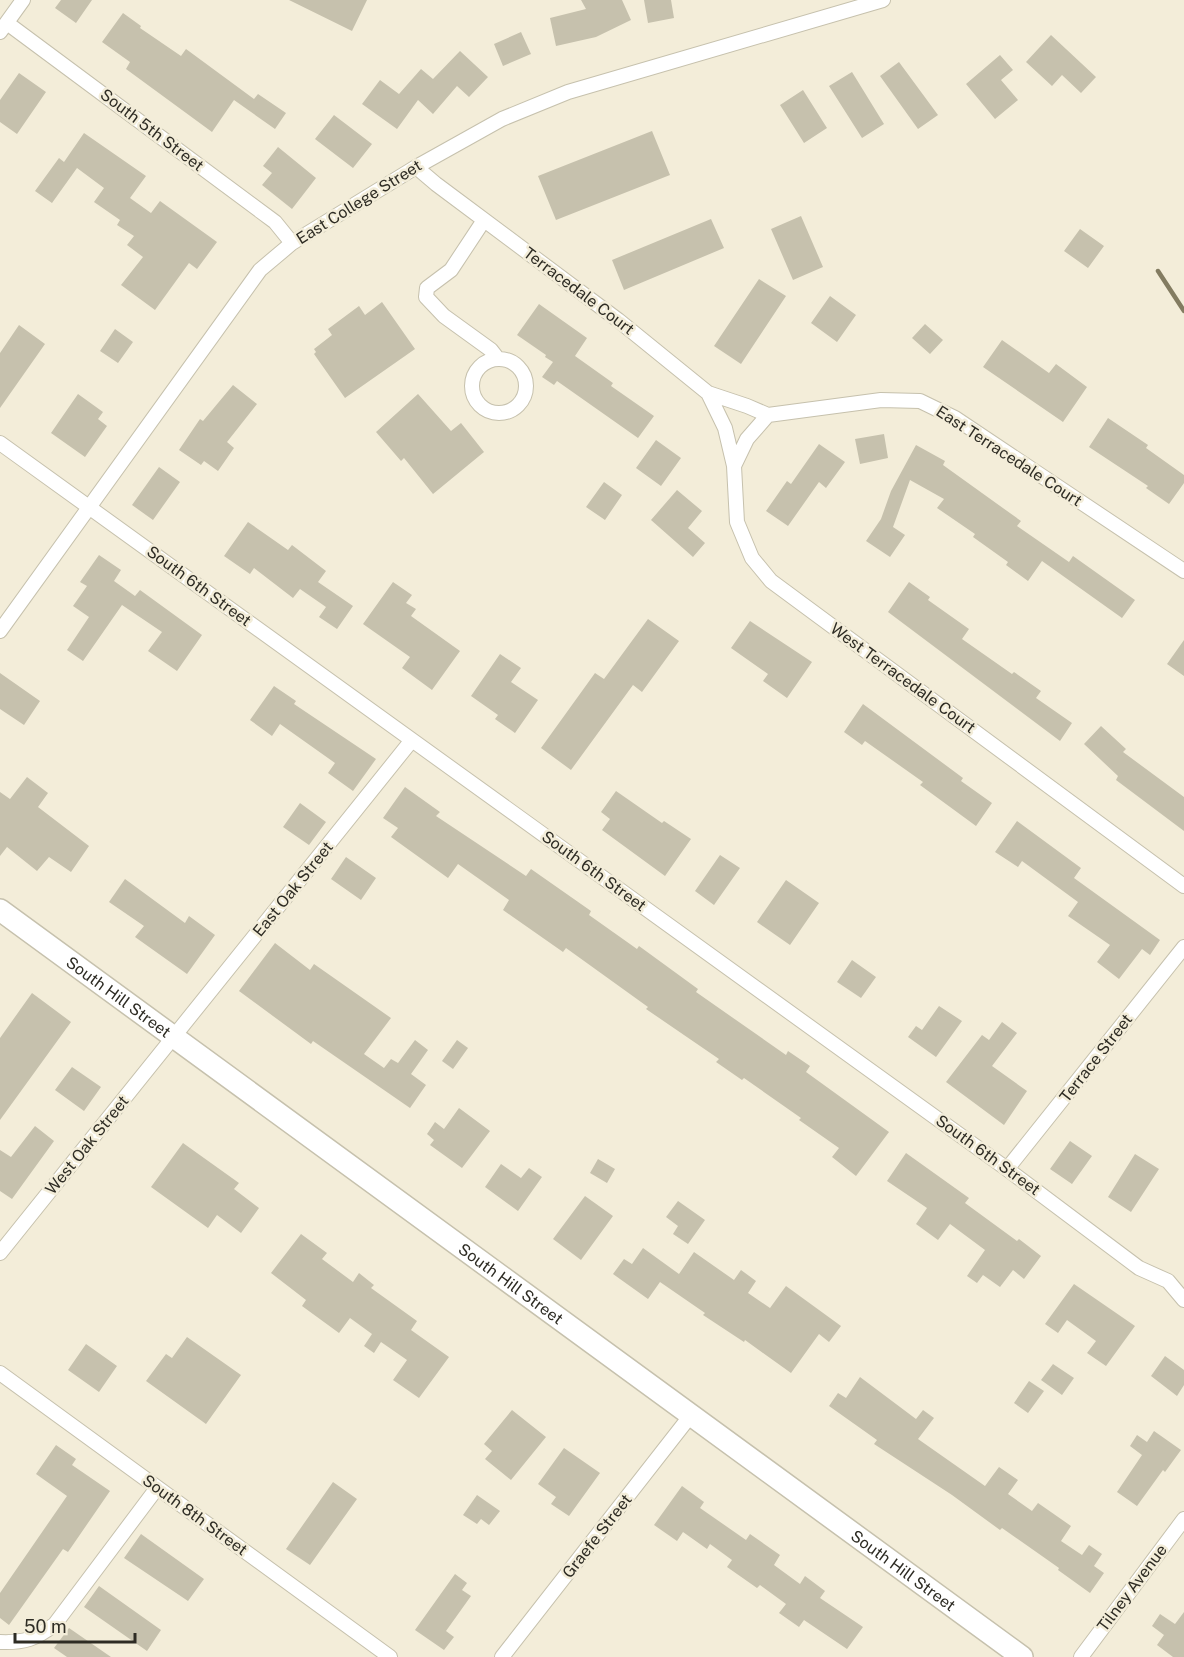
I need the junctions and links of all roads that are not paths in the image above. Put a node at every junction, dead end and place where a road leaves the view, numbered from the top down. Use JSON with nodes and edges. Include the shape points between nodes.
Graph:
{"nodes":[{"id":1,"x":23,"y":0,"type":"edge"},
{"id":2,"x":883,"y":0,"type":"edge"},
{"id":3,"x":3,"y":28,"type":"edge"},
{"id":4,"x":416,"y":167,"type":"junction"},
{"id":5,"x":484,"y":220,"type":"junction"},
{"id":6,"x":292,"y":243,"type":"junction"},
{"id":7,"x":498,"y":359,"type":"junction"},
{"id":8,"x":708,"y":393,"type":"junction"},
{"id":9,"x":768,"y":416,"type":"junction"},
{"id":10,"x":0,"y":443,"type":"edge"},
{"id":11,"x":734,"y":466,"type":"junction"},
{"id":12,"x":89,"y":507,"type":"junction"},
{"id":13,"x":1184,"y":570,"type":"edge"},
{"id":14,"x":0,"y":631,"type":"edge"},
{"id":15,"x":412,"y":740,"type":"junction"},
{"id":16,"x":1184,"y":886,"type":"edge"},
{"id":17,"x":0,"y":910,"type":"edge"},
{"id":18,"x":1184,"y":946,"type":"edge"},
{"id":19,"x":174,"y":1038,"type":"junction"},
{"id":20,"x":1007,"y":1168,"type":"junction"},
{"id":21,"x":0,"y":1253,"type":"edge"},
{"id":22,"x":1168,"y":1281,"type":"junction"},
{"id":23,"x":1184,"y":1284,"type":"edge"},
{"id":24,"x":1184,"y":1300,"type":"edge"},
{"id":25,"x":0,"y":1373,"type":"edge"},
{"id":26,"x":691,"y":1415,"type":"junction"},
{"id":27,"x":157,"y":1488,"type":"junction"},
{"id":28,"x":1184,"y":1519,"type":"edge"},
{"id":29,"x":0,"y":1642,"type":"edge"},
{"id":30,"x":390,"y":1657,"type":"edge"},
{"id":31,"x":502,"y":1657,"type":"edge"},
{"id":32,"x":1022,"y":1657,"type":"edge"},
{"id":33,"x":1081,"y":1657,"type":"edge"}],
"edges":[{"from":1,"to":3,"type":"street"},
{"from":2,"to":4,"type":"street","name":"East College Street","via":[[568,92],[502,119]]},
{"from":3,"to":6,"type":"street","name":"South 5th Street","via":[[275,222]]},
{"from":4,"to":5,"type":"street","name":"Terracedale Court"},
{"from":4,"to":6,"type":"street","name":"East College Street"},
{"from":5,"to":7,"type":"street","via":[[451,270],[427,288],[426,297]]},
{"from":5,"to":8,"type":"street","name":"Terracedale Court"},
{"from":6,"to":12,"type":"street","name":"East College Street","via":[[260,270]]},
{"from":7,"to":7,"type":"street","via":[[516,364],[522,370],[526,387],[521,403],[498,414],[481,407],[472,391],[472,381],[481,365]]},
{"from":8,"to":9,"type":"street","name":"Terracedale Court"},
{"from":8,"to":11,"type":"street","via":[[725,428]]},
{"from":9,"to":11,"type":"street","name":"West Terracedale Court","via":[[747,439]]},
{"from":9,"to":13,"type":"street","name":"East Terracedale Court","via":[[881,400],[920,401],[955,418]]},
{"from":10,"to":12,"type":"street","name":"South 6th Street"},
{"from":11,"to":16,"type":"street","name":"West Terracedale Court","via":[[737,522],[752,558],[771,581]]},
{"from":12,"to":14,"type":"street","name":"East College Street"},
{"from":12,"to":15,"type":"street","name":"South 6th Street"},
{"from":15,"to":19,"type":"street","name":"East Oak Street"},
{"from":15,"to":20,"type":"street","name":"South 6th Street"},
{"from":17,"to":19,"type":"main road","name":"South Hill Street"},
{"from":18,"to":20,"type":"street","name":"Terrace Street"},
{"from":19,"to":21,"type":"street","name":"West Oak Street"},
{"from":19,"to":26,"type":"main road","name":"South Hill Street"},
{"from":20,"to":22,"type":"street","name":"South 6th Street","via":[[1139,1268]]},
{"from":22,"to":23,"type":"street"},
{"from":22,"to":24,"type":"street","name":"South 6th Street"},
{"from":25,"to":27,"type":"street","name":"South 8th Street"},
{"from":26,"to":31,"type":"street","name":"Graefe Street"},
{"from":26,"to":32,"type":"main road","name":"South Hill Street"},
{"from":27,"to":29,"type":"street","via":[[55,1624],[40,1636]]},
{"from":27,"to":30,"type":"street","name":"South 8th Street"},
{"from":28,"to":33,"type":"street","name":"Tilney Avenue"}]}
